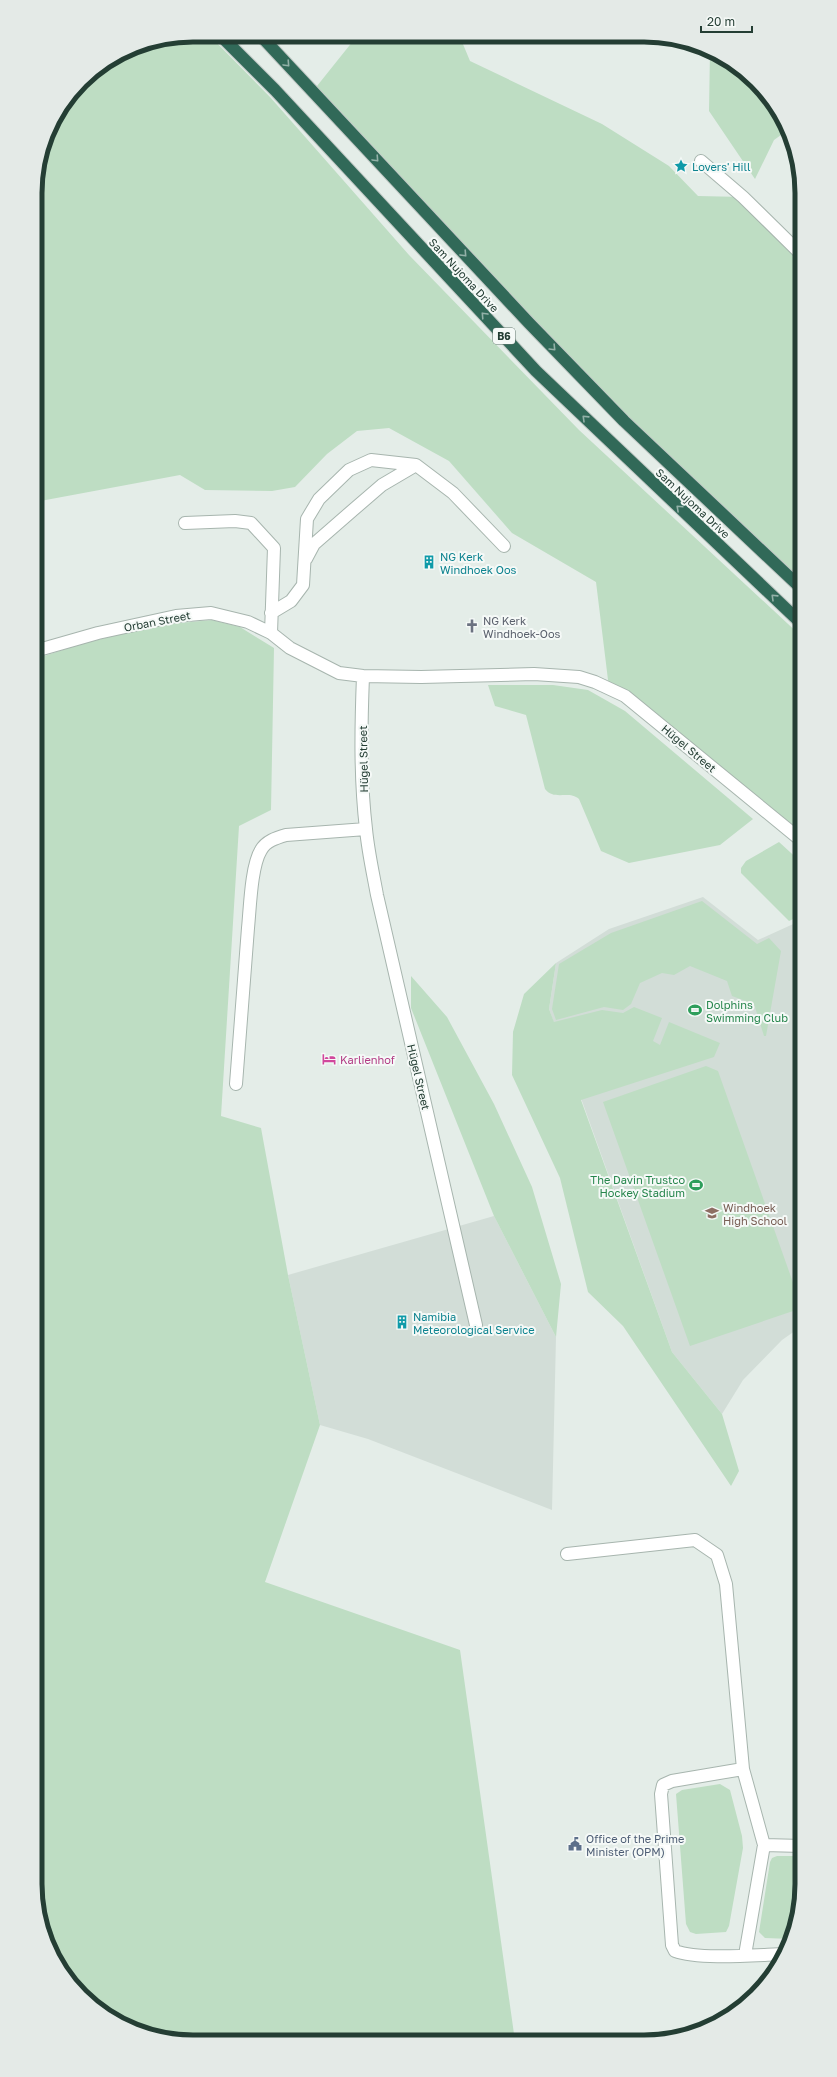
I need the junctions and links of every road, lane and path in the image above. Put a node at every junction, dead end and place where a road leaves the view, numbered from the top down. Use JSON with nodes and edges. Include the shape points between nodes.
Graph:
{"nodes":[{"id":1,"x":227,"y":42,"type":"edge"},
{"id":2,"x":267,"y":42,"type":"edge"},
{"id":3,"x":701,"y":161,"type":"dead end"},
{"id":4,"x":795,"y":248,"type":"edge"},
{"id":5,"x":416,"y":465,"type":"junction"},
{"id":6,"x":185,"y":523,"type":"dead end"},
{"id":7,"x":504,"y":546,"type":"dead end"},
{"id":8,"x":303,"y":563,"type":"junction"},
{"id":9,"x":795,"y":581,"type":"edge"},
{"id":10,"x":271,"y":613,"type":"junction"},
{"id":11,"x":795,"y":617,"type":"edge"},
{"id":12,"x":271,"y":633,"type":"junction"},
{"id":13,"x":42,"y":649,"type":"edge"},
{"id":14,"x":363,"y":676,"type":"junction"},
{"id":15,"x":366,"y":829,"type":"junction"},
{"id":16,"x":795,"y":836,"type":"edge"},
{"id":17,"x":236,"y":1084,"type":"dead end"},
{"id":18,"x":476,"y":1325,"type":"dead end"},
{"id":19,"x":567,"y":1554,"type":"dead end"},
{"id":20,"x":743,"y":1769,"type":"junction"},
{"id":21,"x":764,"y":1845,"type":"junction"},
{"id":22,"x":795,"y":1846,"type":"edge"},
{"id":23,"x":778,"y":1954,"type":"edge"},
{"id":24,"x":745,"y":1955,"type":"junction"}],
"edges":[{"from":11,"to":1,"type":"highway","name":"Sam Nujoma Drive","number":"B6","one_way":true,"via":[[536,371],[275,90]]},
{"from":2,"to":9,"type":"highway","name":"Sam Nujoma Drive","number":"B6","one_way":true,"via":[[624,421]]},
{"from":3,"to":4,"type":"street","via":[[743,197]]},
{"from":5,"to":7,"type":"street","via":[[453,493]]},
{"from":5,"to":8,"type":"street","via":[[382,485],[352,510],[314,544]]},
{"from":5,"to":8,"type":"street","via":[[371,460],[349,470],[319,499],[307,519]]},
{"from":6,"to":10,"type":"street","via":[[251,523],[274,548]]},
{"from":8,"to":10,"type":"street","via":[[303,585],[291,601]]},
{"from":10,"to":12,"type":"street"},
{"from":12,"to":13,"type":"street","name":"Orban Street","via":[[248,622],[211,613],[194,614],[98,633]]},
{"from":12,"to":14,"type":"street","name":"Orban Street","via":[[290,648],[339,673]]},
{"from":14,"to":15,"type":"street","name":"Hügel Street","via":[[361,736]]},
{"from":14,"to":16,"type":"street","name":"Hügel Street","via":[[534,674],[579,677],[596,682],[625,696],[644,710]]},
{"from":15,"to":17,"type":"street","via":[[286,835],[269,841],[260,851],[255,866],[250,910]]},
{"from":15,"to":18,"type":"street","name":"Hügel Street","via":[[377,895]]},
{"from":19,"to":20,"type":"street","via":[[695,1540],[717,1555],[726,1584]]},
{"from":20,"to":21,"type":"street"},
{"from":20,"to":24,"type":"street","via":[[672,1781],[663,1785],[661,1794],[672,1945],[675,1952],[685,1955]]},
{"from":21,"to":22,"type":"street"},
{"from":21,"to":24,"type":"street"},
{"from":23,"to":24,"type":"street"}]}
